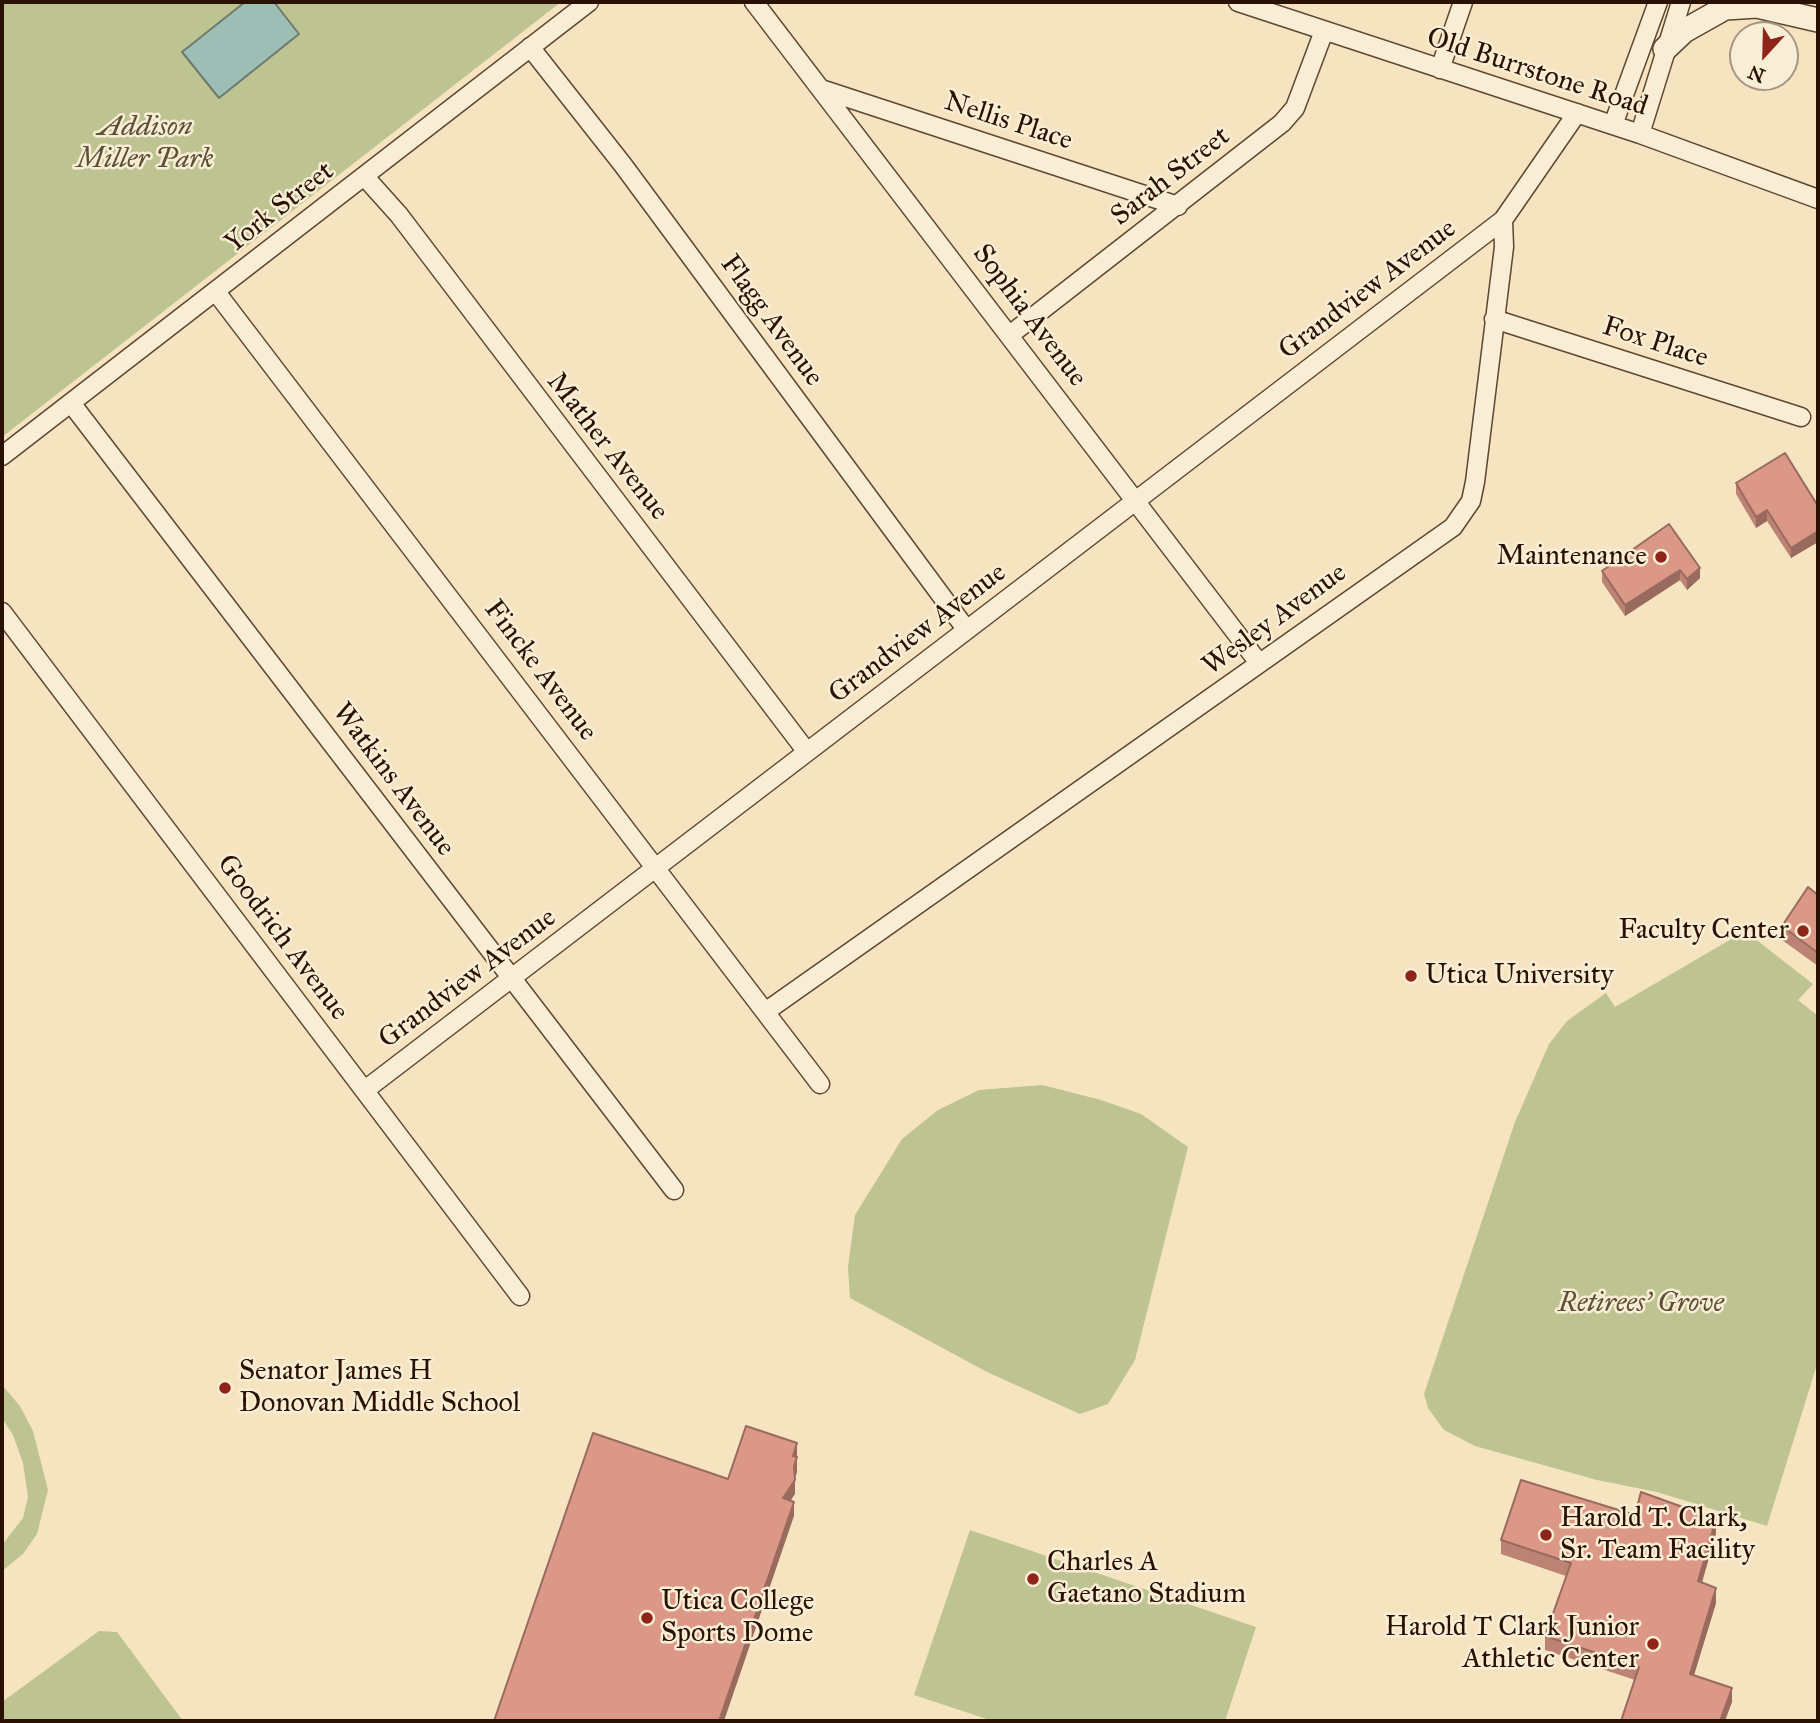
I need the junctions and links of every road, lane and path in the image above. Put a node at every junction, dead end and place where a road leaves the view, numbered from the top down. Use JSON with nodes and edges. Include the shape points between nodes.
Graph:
{"nodes":[{"id":1,"x":589,"y":2,"type":"edge"},
{"id":2,"x":754,"y":2,"type":"edge"},
{"id":3,"x":1238,"y":2,"type":"edge"},
{"id":4,"x":1463,"y":2,"type":"edge"},
{"id":5,"x":1658,"y":2,"type":"edge"},
{"id":6,"x":1681,"y":2,"type":"edge"},
{"id":7,"x":1790,"y":2,"type":"edge"},
{"id":8,"x":1818,"y":18,"type":"edge"},
{"id":9,"x":1324,"y":30,"type":"junction"},
{"id":10,"x":530,"y":47,"type":"junction"},
{"id":11,"x":1665,"y":49,"type":"junction"},
{"id":12,"x":1440,"y":69,"type":"junction"},
{"id":13,"x":821,"y":89,"type":"junction"},
{"id":14,"x":1577,"y":113,"type":"junction"},
{"id":15,"x":1613,"y":125,"type":"junction"},
{"id":16,"x":1640,"y":134,"type":"junction"},
{"id":17,"x":364,"y":176,"type":"junction"},
{"id":18,"x":1818,"y":199,"type":"edge"},
{"id":19,"x":1178,"y":206,"type":"junction"},
{"id":20,"x":1503,"y":220,"type":"junction"},
{"id":21,"x":216,"y":292,"type":"junction"},
{"id":22,"x":1494,"y":319,"type":"junction"},
{"id":23,"x":1011,"y":334,"type":"junction"},
{"id":24,"x":71,"y":403,"type":"junction"},
{"id":25,"x":1801,"y":417,"type":"dead end"},
{"id":26,"x":2,"y":456,"type":"edge"},
{"id":27,"x":1136,"y":500,"type":"junction"},
{"id":28,"x":2,"y":612,"type":"edge"},
{"id":29,"x":967,"y":629,"type":"junction"},
{"id":30,"x":1259,"y":663,"type":"junction"},
{"id":31,"x":807,"y":752,"type":"junction"},
{"id":32,"x":656,"y":869,"type":"junction"},
{"id":33,"x":513,"y":979,"type":"junction"},
{"id":34,"x":765,"y":1012,"type":"junction"},
{"id":35,"x":820,"y":1084,"type":"dead end"},
{"id":36,"x":365,"y":1090,"type":"junction"},
{"id":37,"x":674,"y":1190,"type":"dead end"},
{"id":38,"x":520,"y":1296,"type":"dead end"}],
"edges":[{"from":1,"to":10,"type":"street","name":"York Street"},
{"from":2,"to":13,"type":"street","name":"Sophia Avenue"},
{"from":3,"to":9,"type":"street","name":"Old Burrstone Road"},
{"from":4,"to":12,"type":"street"},
{"from":5,"to":15,"type":"street"},
{"from":6,"to":11,"type":"street"},
{"from":7,"to":8,"type":"street"},
{"from":8,"to":11,"type":"street","via":[[1757,6],[1725,8],[1692,26]]},
{"from":9,"to":12,"type":"street","name":"Old Burrstone Road"},
{"from":9,"to":19,"type":"street","name":"Sarah Street","via":[[1295,108]]},
{"from":10,"to":17,"type":"street","name":"York Street"},
{"from":10,"to":29,"type":"street","name":"Flagg Avenue","via":[[623,164]]},
{"from":11,"to":16,"type":"street"},
{"from":12,"to":14,"type":"street","name":"Old Burrstone Road"},
{"from":13,"to":19,"type":"street","name":"Nellis Place"},
{"from":13,"to":23,"type":"street","name":"Sophia Avenue"},
{"from":14,"to":15,"type":"street","name":"Old Burrstone Road"},
{"from":14,"to":20,"type":"street"},
{"from":15,"to":16,"type":"street","name":"Old Burrstone Road"},
{"from":16,"to":18,"type":"street","name":"Old Burrstone Road"},
{"from":17,"to":21,"type":"street","name":"York Street"},
{"from":17,"to":31,"type":"street","name":"Mather Avenue","via":[[399,215]]},
{"from":19,"to":23,"type":"street","name":"Sarah Street"},
{"from":20,"to":22,"type":"street","name":"Wesley Avenue"},
{"from":20,"to":27,"type":"street","name":"Grandview Avenue"},
{"from":21,"to":24,"type":"street","name":"York Street"},
{"from":21,"to":32,"type":"street","name":"Fincke Avenue"},
{"from":22,"to":25,"type":"street","name":"Fox Place"},
{"from":22,"to":30,"type":"street","name":"Wesley Avenue","via":[[1475,482],[1463,515]]},
{"from":23,"to":27,"type":"street","name":"Sophia Avenue"},
{"from":24,"to":26,"type":"street","name":"York Street"},
{"from":24,"to":33,"type":"street","name":"Watkins Avenue"},
{"from":27,"to":29,"type":"street","name":"Grandview Avenue"},
{"from":27,"to":30,"type":"street","name":"Sophia Avenue"},
{"from":28,"to":36,"type":"street","name":"Goodrich Avenue"},
{"from":29,"to":31,"type":"street","name":"Grandview Avenue"},
{"from":30,"to":34,"type":"street","name":"Wesley Avenue"},
{"from":31,"to":32,"type":"street","name":"Grandview Avenue"},
{"from":32,"to":33,"type":"street","name":"Grandview Avenue"},
{"from":32,"to":34,"type":"street","name":"Fincke Avenue"},
{"from":33,"to":36,"type":"street","name":"Grandview Avenue"},
{"from":33,"to":37,"type":"street","name":"Watkins Avenue"},
{"from":34,"to":35,"type":"street","name":"Fincke Avenue"},
{"from":36,"to":38,"type":"street","name":"Goodrich Avenue"}]}
